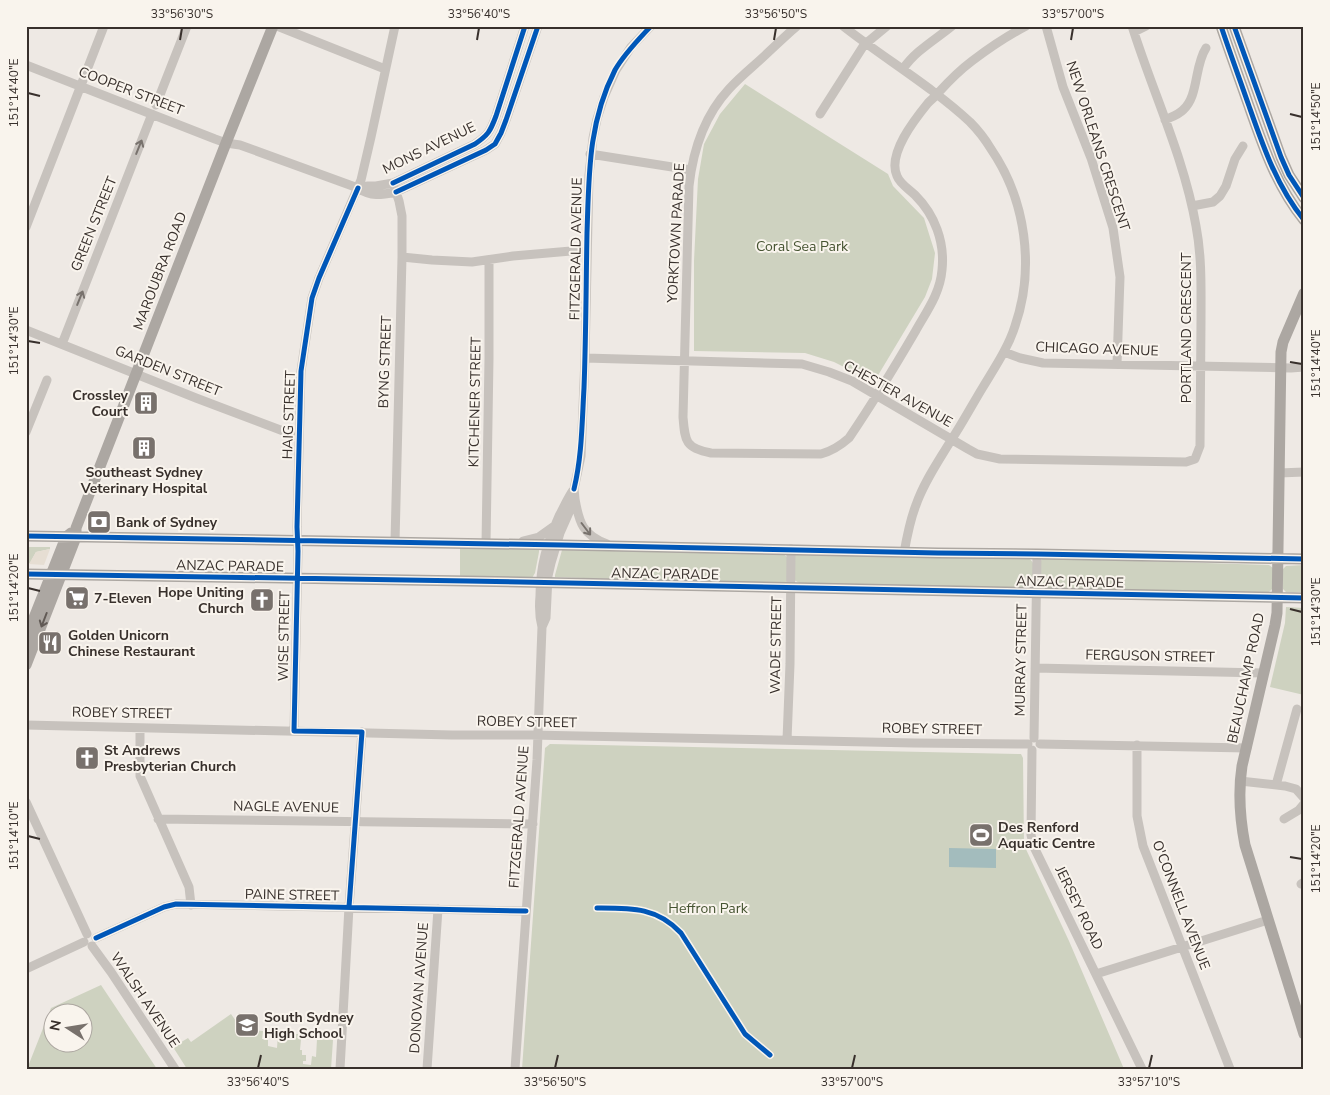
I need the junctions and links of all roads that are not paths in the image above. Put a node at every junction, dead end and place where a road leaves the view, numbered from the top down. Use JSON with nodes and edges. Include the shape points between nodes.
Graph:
{"nodes":[{"id":1,"x":104,"y":26,"type":"edge"},
{"id":2,"x":187,"y":26,"type":"edge"},
{"id":3,"x":275,"y":26,"type":"edge"},
{"id":4,"x":394,"y":26,"type":"edge"},
{"id":5,"x":525,"y":26,"type":"edge"},
{"id":6,"x":538,"y":26,"type":"edge"},
{"id":7,"x":651,"y":26,"type":"edge"},
{"id":8,"x":797,"y":26,"type":"edge"},
{"id":9,"x":843,"y":26,"type":"edge"},
{"id":10,"x":887,"y":26,"type":"edge"},
{"id":11,"x":952,"y":26,"type":"edge"},
{"id":12,"x":1026,"y":26,"type":"edge"},
{"id":13,"x":1046,"y":26,"type":"edge"},
{"id":14,"x":1146,"y":26,"type":"edge"},
{"id":15,"x":1221,"y":26,"type":"edge"},
{"id":16,"x":1234,"y":26,"type":"edge"},
{"id":17,"x":1133,"y":29,"type":"edge"},
{"id":18,"x":866,"y":43,"type":"junction"},
{"id":19,"x":1206,"y":48,"type":"dead end"},
{"id":20,"x":26,"y":65,"type":"edge"},
{"id":21,"x":385,"y":70,"type":"junction"},
{"id":22,"x":903,"y":70,"type":"junction"},
{"id":23,"x":81,"y":87,"type":"junction"},
{"id":24,"x":937,"y":95,"type":"junction"},
{"id":25,"x":156,"y":105,"type":"dead end"},
{"id":26,"x":152,"y":114,"type":"junction"},
{"id":27,"x":820,"y":114,"type":"dead end"},
{"id":28,"x":1165,"y":120,"type":"junction"},
{"id":29,"x":226,"y":143,"type":"junction"},
{"id":30,"x":1243,"y":146,"type":"dead end"},
{"id":31,"x":590,"y":154,"type":"junction"},
{"id":32,"x":691,"y":170,"type":"junction"},
{"id":33,"x":358,"y":188,"type":"junction"},
{"id":34,"x":395,"y":188,"type":"junction"},
{"id":35,"x":1304,"y":198,"type":"edge"},
{"id":36,"x":1192,"y":206,"type":"junction"},
{"id":37,"x":1304,"y":220,"type":"edge"},
{"id":38,"x":26,"y":227,"type":"edge"},
{"id":39,"x":587,"y":252,"type":"junction"},
{"id":40,"x":402,"y":257,"type":"junction"},
{"id":41,"x":489,"y":260,"type":"junction"},
{"id":42,"x":1304,"y":293,"type":"edge"},
{"id":43,"x":26,"y":330,"type":"edge"},
{"id":44,"x":62,"y":344,"type":"junction"},
{"id":45,"x":1004,"y":352,"type":"junction"},
{"id":46,"x":585,"y":358,"type":"junction"},
{"id":47,"x":685,"y":360,"type":"junction"},
{"id":48,"x":1117,"y":364,"type":"junction"},
{"id":49,"x":1200,"y":366,"type":"junction"},
{"id":50,"x":1281,"y":367,"type":"junction"},
{"id":51,"x":1304,"y":367,"type":"edge"},
{"id":52,"x":136,"y":373,"type":"junction"},
{"id":53,"x":47,"y":380,"type":"dead end"},
{"id":54,"x":877,"y":395,"type":"junction"},
{"id":55,"x":26,"y":432,"type":"edge"},
{"id":56,"x":299,"y":437,"type":"junction"},
{"id":57,"x":952,"y":440,"type":"junction"},
{"id":58,"x":1195,"y":459,"type":"joint"},
{"id":59,"x":1304,"y":472,"type":"edge"},
{"id":60,"x":1279,"y":473,"type":"junction"},
{"id":61,"x":574,"y":489,"type":"junction"},
{"id":62,"x":575,"y":499,"type":"junction"},
{"id":63,"x":556,"y":524,"type":"junction"},
{"id":64,"x":72,"y":534,"type":"junction"},
{"id":65,"x":26,"y":536,"type":"edge"},
{"id":66,"x":297,"y":541,"type":"junction"},
{"id":67,"x":395,"y":542,"type":"junction"},
{"id":68,"x":491,"y":544,"type":"junction"},
{"id":69,"x":552,"y":545,"type":"junction"},
{"id":70,"x":613,"y":547,"type":"junction"},
{"id":71,"x":791,"y":549,"type":"junction"},
{"id":72,"x":904,"y":553,"type":"junction"},
{"id":73,"x":1037,"y":554,"type":"junction"},
{"id":74,"x":1278,"y":559,"type":"junction"},
{"id":75,"x":1304,"y":559,"type":"edge"},
{"id":76,"x":26,"y":574,"type":"edge"},
{"id":77,"x":56,"y":575,"type":"junction"},
{"id":78,"x":297,"y":579,"type":"junction"},
{"id":79,"x":544,"y":583,"type":"junction"},
{"id":80,"x":790,"y":588,"type":"junction"},
{"id":81,"x":1036,"y":592,"type":"junction"},
{"id":82,"x":1278,"y":598,"type":"junction"},
{"id":83,"x":1304,"y":598,"type":"edge"},
{"id":84,"x":26,"y":638,"type":"edge"},
{"id":85,"x":26,"y":665,"type":"edge"},
{"id":86,"x":1035,"y":668,"type":"junction"},
{"id":87,"x":1263,"y":673,"type":"junction"},
{"id":88,"x":1297,"y":709,"type":"dead end"},
{"id":89,"x":26,"y":725,"type":"edge"},
{"id":90,"x":140,"y":728,"type":"junction"},
{"id":91,"x":294,"y":730,"type":"junction"},
{"id":92,"x":362,"y":732,"type":"junction"},
{"id":93,"x":539,"y":735,"type":"junction"},
{"id":94,"x":787,"y":740,"type":"junction"},
{"id":95,"x":1034,"y":744,"type":"junction"},
{"id":96,"x":1137,"y":745,"type":"junction"},
{"id":97,"x":1246,"y":748,"type":"junction"},
{"id":98,"x":1240,"y":781,"type":"junction"},
{"id":99,"x":1276,"y":785,"type":"junction"},
{"id":100,"x":1304,"y":798,"type":"edge"},
{"id":101,"x":26,"y":802,"type":"edge"},
{"id":102,"x":1304,"y":804,"type":"edge"},
{"id":103,"x":158,"y":819,"type":"junction"},
{"id":104,"x":1284,"y":819,"type":"dead end"},
{"id":105,"x":355,"y":821,"type":"junction"},
{"id":106,"x":533,"y":824,"type":"junction"},
{"id":107,"x":191,"y":905,"type":"junction"},
{"id":108,"x":349,"y":907,"type":"junction"},
{"id":109,"x":438,"y":909,"type":"junction"},
{"id":110,"x":526,"y":911,"type":"junction"},
{"id":111,"x":1268,"y":920,"type":"junction"},
{"id":112,"x":90,"y":940,"type":"junction"},
{"id":113,"x":1182,"y":947,"type":"junction"},
{"id":114,"x":26,"y":969,"type":"edge"},
{"id":115,"x":1096,"y":974,"type":"junction"},
{"id":116,"x":1304,"y":1034,"type":"edge"},
{"id":117,"x":175,"y":1069,"type":"edge"},
{"id":118,"x":340,"y":1069,"type":"edge"},
{"id":119,"x":427,"y":1069,"type":"edge"},
{"id":120,"x":515,"y":1069,"type":"edge"},
{"id":121,"x":1142,"y":1069,"type":"edge"},
{"id":122,"x":1230,"y":1069,"type":"edge"}],
"edges":[{"from":1,"to":23,"type":"street"},
{"from":2,"to":25,"type":"street"},
{"from":3,"to":21,"type":"street"},
{"from":3,"to":29,"type":"main road","name":"MAROUBRA ROAD"},
{"from":4,"to":21,"type":"street","name":"HAIG STREET"},
{"from":5,"to":34,"type":"street","name":"MONS AVENUE","via":[[492,128],[486,137]]},
{"from":6,"to":34,"type":"street","name":"MONS AVENUE","via":[[495,144],[478,155]]},
{"from":7,"to":31,"type":"street","name":"FITZGERALD AVENUE","via":[[631,47],[616,70],[597,119]]},
{"from":8,"to":32,"type":"street","name":"YORKTOWN PARADE","via":[[721,99],[702,132]]},
{"from":9,"to":18,"type":"street"},
{"from":10,"to":18,"type":"street"},
{"from":11,"to":22,"type":"street","via":[[916,54]]},
{"from":12,"to":24,"type":"street","name":"YORKTOWN PARADE","via":[[971,61]]},
{"from":13,"to":48,"type":"street","name":"NEW ORLEANS CRESCENT","via":[[1063,88],[1091,158],[1113,228],[1120,277]]},
{"from":14,"to":17,"type":"street"},
{"from":15,"to":37,"type":"main road","via":[[1267,156]]},
{"from":16,"to":35,"type":"main road","via":[[1281,158]]},
{"from":17,"to":28,"type":"street","name":"PORTLAND CRESCENT"},
{"from":18,"to":22,"type":"street"},
{"from":18,"to":27,"type":"street"},
{"from":19,"to":28,"type":"street","via":[[1201,56],[1191,100],[1184,110]]},
{"from":20,"to":23,"type":"street","name":"COOPER STREET"},
{"from":21,"to":33,"type":"street","name":"HAIG STREET"},
{"from":22,"to":24,"type":"street"},
{"from":23,"to":26,"type":"street","name":"COOPER STREET"},
{"from":23,"to":38,"type":"street"},
{"from":24,"to":45,"type":"street","via":[[986,140],[1005,174],[1020,212],[1024,284],[1015,326]]},
{"from":24,"to":54,"type":"street","name":"YORKTOWN PARADE","via":[[910,128],[894,163],[896,176],[927,208],[939,232],[943,248],[941,279],[936,295]]},
{"from":26,"to":29,"type":"street","name":"COOPER STREET"},
{"from":44,"to":26,"type":"street","name":"GREEN STREET","one_way":true},
{"from":28,"to":36,"type":"street","name":"PORTLAND CRESCENT"},
{"from":29,"to":33,"type":"street","name":"MONS AVENUE","via":[[240,145]]},
{"from":29,"to":52,"type":"main road","name":"MAROUBRA ROAD"},
{"from":30,"to":36,"type":"street","via":[[1220,196],[1213,202]]},
{"from":31,"to":32,"type":"street"},
{"from":31,"to":39,"type":"street","name":"FITZGERALD AVENUE"},
{"from":32,"to":47,"type":"street","name":"YORKTOWN PARADE"},
{"from":33,"to":34,"type":"street","name":"MONS AVENUE","via":[[366,194],[385,194]]},
{"from":33,"to":56,"type":"street","name":"HAIG STREET","via":[[312,298],[301,371]]},
{"from":34,"to":40,"type":"street","name":"BYNG STREET","via":[[402,216]]},
{"from":36,"to":49,"type":"street","name":"PORTLAND CRESCENT","via":[[1201,272]]},
{"from":39,"to":41,"type":"street"},
{"from":39,"to":46,"type":"street","name":"FITZGERALD AVENUE"},
{"from":40,"to":41,"type":"street","via":[[472,262]]},
{"from":40,"to":67,"type":"street","name":"BYNG STREET"},
{"from":41,"to":68,"type":"street","name":"KITCHENER STREET"},
{"from":42,"to":50,"type":"main road","name":"BEAUCHAMP ROAD","via":[[1283,342]]},
{"from":43,"to":44,"type":"street","name":"GARDEN STREET"},
{"from":44,"to":52,"type":"street","name":"GARDEN STREET"},
{"from":45,"to":48,"type":"street","name":"CHICAGO AVENUE","via":[[1043,363]]},
{"from":45,"to":57,"type":"street"},
{"from":46,"to":47,"type":"street","name":"CHESTER AVENUE"},
{"from":46,"to":61,"type":"street","name":"FITZGERALD AVENUE","via":[[580,456]]},
{"from":47,"to":54,"type":"street","name":"CHESTER AVENUE","via":[[802,364],[852,381]]},
{"from":47,"to":54,"type":"street","name":"YORKTOWN PARADE","via":[[684,437],[695,448],[711,453],[829,452],[849,438]]},
{"from":48,"to":49,"type":"street","name":"CHICAGO AVENUE"},
{"from":49,"to":50,"type":"street","name":"CHICAGO AVENUE"},
{"from":49,"to":58,"type":"street","name":"PORTLAND CRESCENT","via":[[1200,446]]},
{"from":50,"to":51,"type":"street","name":"CHICAGO AVENUE"},
{"from":50,"to":60,"type":"main road","name":"BEAUCHAMP ROAD"},
{"from":52,"to":56,"type":"street","name":"GARDEN STREET"},
{"from":52,"to":64,"type":"main road","name":"MAROUBRA ROAD"},
{"from":53,"to":55,"type":"street"},
{"from":54,"to":57,"type":"street","name":"CHESTER AVENUE"},
{"from":56,"to":66,"type":"street","name":"HAIG STREET"},
{"from":57,"to":58,"type":"street","name":"CHESTER AVENUE","via":[[977,454],[1000,459],[1186,462]]},
{"from":57,"to":72,"type":"street","via":[[926,480],[908,526]]},
{"from":59,"to":60,"type":"street"},
{"from":60,"to":74,"type":"main road","name":"BEAUCHAMP ROAD"},
{"from":61,"to":62,"type":"street","name":"FITZGERALD AVENUE"},
{"from":61,"to":63,"type":"street","name":"FITZGERALD AVENUE"},
{"from":62,"to":69,"type":"street","name":"FITZGERALD AVENUE"},
{"from":62,"to":70,"type":"street","one_way":true,"via":[[583,529],[596,540]]},
{"from":63,"to":68,"type":"street","via":[[532,540]]},
{"from":63,"to":69,"type":"street","name":"FITZGERALD AVENUE"},
{"from":64,"to":65,"type":"main road","name":"ANZAC PARADE"},
{"from":64,"to":66,"type":"main road","name":"ANZAC PARADE"},
{"from":64,"to":77,"type":"main road","name":"MAROUBRA ROAD"},
{"from":66,"to":67,"type":"main road","name":"ANZAC PARADE"},
{"from":66,"to":78,"type":"street","name":"WISE STREET"},
{"from":67,"to":68,"type":"main road","name":"ANZAC PARADE"},
{"from":68,"to":69,"type":"main road","name":"ANZAC PARADE"},
{"from":69,"to":70,"type":"main road","name":"ANZAC PARADE"},
{"from":69,"to":79,"type":"street","name":"FITZGERALD AVENUE"},
{"from":70,"to":71,"type":"main road","name":"ANZAC PARADE"},
{"from":71,"to":72,"type":"main road","name":"ANZAC PARADE"},
{"from":71,"to":80,"type":"street","name":"WADE STREET"},
{"from":72,"to":73,"type":"main road","name":"ANZAC PARADE"},
{"from":73,"to":74,"type":"main road","name":"ANZAC PARADE"},
{"from":73,"to":81,"type":"street","name":"MURRAY STREET"},
{"from":74,"to":75,"type":"main road","name":"ANZAC PARADE"},
{"from":74,"to":82,"type":"main road","name":"BEAUCHAMP ROAD"},
{"from":76,"to":77,"type":"main road","name":"ANZAC PARADE"},
{"from":77,"to":78,"type":"main road","name":"ANZAC PARADE"},
{"from":77,"to":84,"type":"main road","name":"MAROUBRA ROAD"},
{"from":77,"to":85,"type":"main road","name":"MAROUBRA ROAD","one_way":true},
{"from":78,"to":79,"type":"main road","name":"ANZAC PARADE"},
{"from":78,"to":91,"type":"street","name":"WISE STREET"},
{"from":79,"to":80,"type":"main road","name":"ANZAC PARADE"},
{"from":79,"to":93,"type":"street","name":"FITZGERALD AVENUE","via":[[546,618],[542,627]]},
{"from":80,"to":81,"type":"main road","name":"ANZAC PARADE"},
{"from":80,"to":94,"type":"street","name":"WADE STREET"},
{"from":81,"to":82,"type":"main road","name":"ANZAC PARADE"},
{"from":81,"to":86,"type":"street","name":"MURRAY STREET"},
{"from":82,"to":83,"type":"main road","name":"ANZAC PARADE"},
{"from":82,"to":87,"type":"main road","name":"BEAUCHAMP ROAD"},
{"from":86,"to":87,"type":"street","name":"FERGUSON STREET"},
{"from":86,"to":95,"type":"street","name":"MURRAY STREET"},
{"from":87,"to":97,"type":"main road","name":"BEAUCHAMP ROAD"},
{"from":88,"to":99,"type":"street"},
{"from":89,"to":90,"type":"street","name":"ROBEY STREET"},
{"from":90,"to":91,"type":"street","name":"ROBEY STREET"},
{"from":90,"to":103,"type":"street","via":[[140,776]]},
{"from":91,"to":92,"type":"street","name":"ROBEY STREET"},
{"from":92,"to":93,"type":"street","name":"ROBEY STREET"},
{"from":92,"to":105,"type":"street"},
{"from":93,"to":94,"type":"street","name":"ROBEY STREET"},
{"from":93,"to":106,"type":"street","name":"FITZGERALD AVENUE"},
{"from":94,"to":95,"type":"street","name":"ROBEY STREET"},
{"from":95,"to":96,"type":"street","name":"ROBEY STREET"},
{"from":95,"to":115,"type":"street","name":"JERSEY ROAD","via":[[1032,841]]},
{"from":96,"to":97,"type":"street","name":"ROBEY STREET"},
{"from":96,"to":113,"type":"street","name":"O'CONNELL AVENUE","via":[[1136,816],[1139,832]]},
{"from":97,"to":98,"type":"main road","name":"BEAUCHAMP ROAD"},
{"from":98,"to":99,"type":"street"},
{"from":98,"to":111,"type":"main road","name":"BEAUCHAMP ROAD","via":[[1243,835]]},
{"from":99,"to":100,"type":"street","via":[[1296,789]]},
{"from":101,"to":112,"type":"street","name":"WALSH AVENUE"},
{"from":102,"to":104,"type":"street"},
{"from":103,"to":105,"type":"street","name":"NAGLE AVENUE"},
{"from":103,"to":107,"type":"street","via":[[189,887]]},
{"from":105,"to":106,"type":"street","name":"NAGLE AVENUE"},
{"from":105,"to":108,"type":"street"},
{"from":106,"to":110,"type":"street","name":"FITZGERALD AVENUE"},
{"from":107,"to":108,"type":"street","name":"PAINE STREET"},
{"from":107,"to":112,"type":"street","name":"PAINE STREET","via":[[169,905]]},
{"from":108,"to":109,"type":"street","name":"PAINE STREET"},
{"from":108,"to":118,"type":"street"},
{"from":109,"to":110,"type":"street","name":"PAINE STREET"},
{"from":109,"to":119,"type":"street","name":"DONOVAN AVENUE"},
{"from":110,"to":120,"type":"street","name":"FITZGERALD AVENUE"},
{"from":111,"to":113,"type":"street"},
{"from":111,"to":116,"type":"main road","name":"BEAUCHAMP ROAD"},
{"from":112,"to":114,"type":"street","name":"PAINE STREET"},
{"from":112,"to":117,"type":"street","name":"WALSH AVENUE"},
{"from":113,"to":115,"type":"street"},
{"from":113,"to":122,"type":"street","name":"O'CONNELL AVENUE"},
{"from":115,"to":121,"type":"street","name":"JERSEY ROAD"}]}
